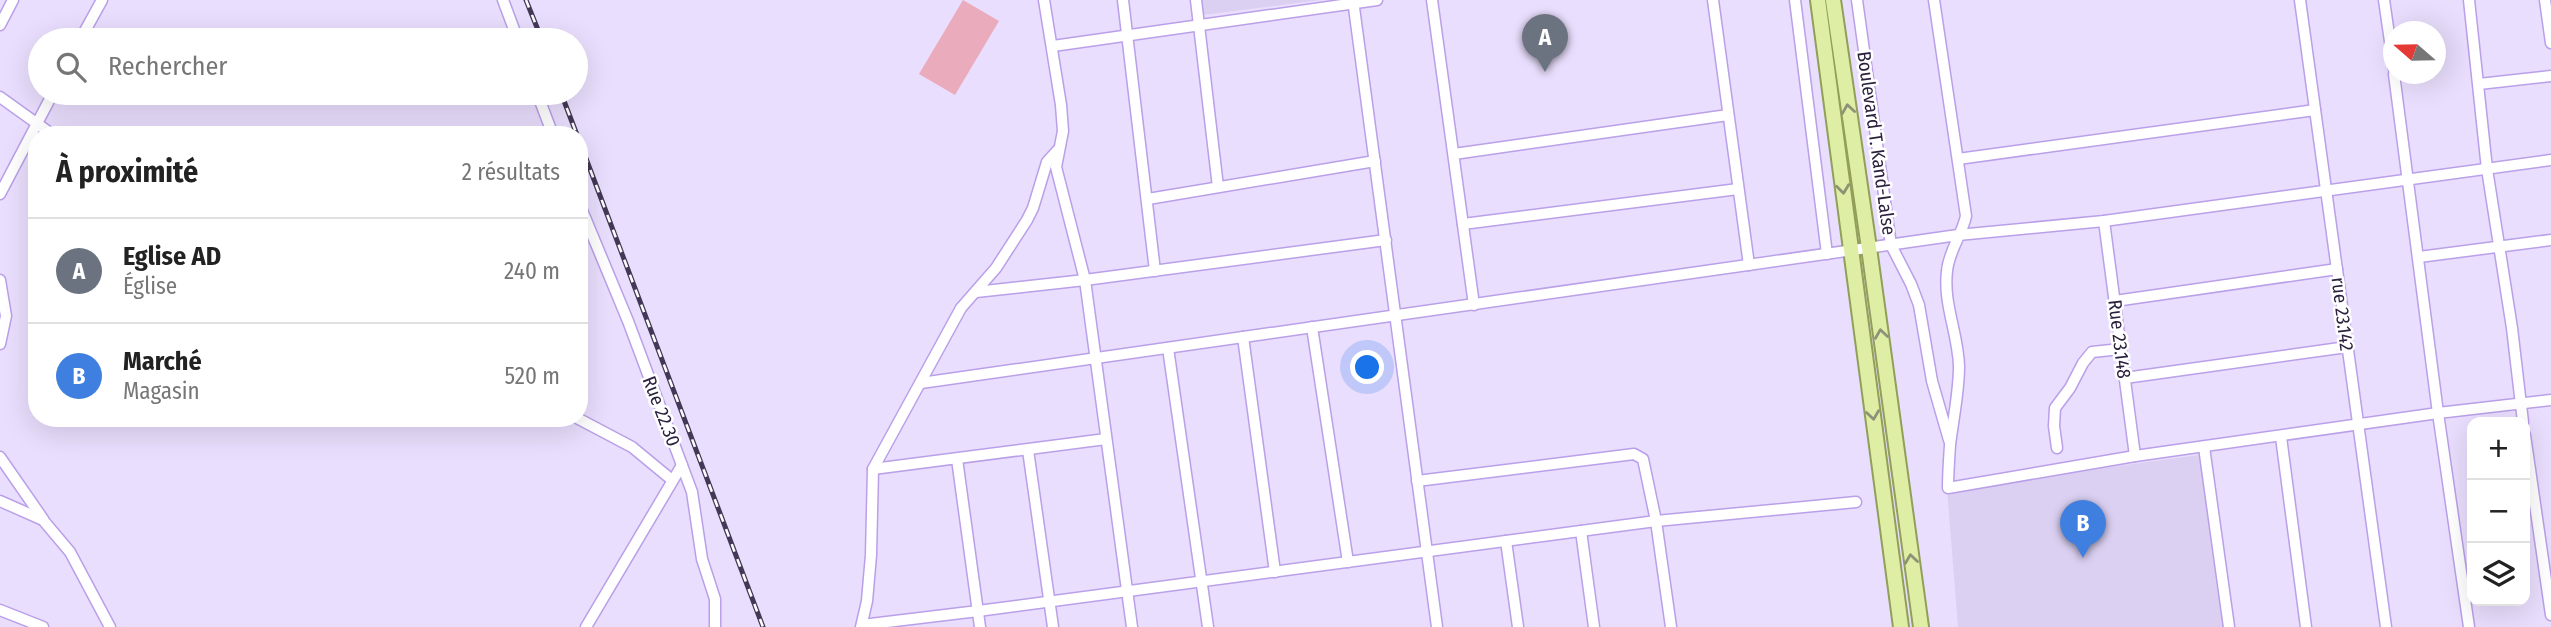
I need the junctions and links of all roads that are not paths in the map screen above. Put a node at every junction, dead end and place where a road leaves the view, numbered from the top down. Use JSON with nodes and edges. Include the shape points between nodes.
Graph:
{"nodes":[{"id":1,"x":102,"y":0,"type":"edge"},
{"id":2,"x":503,"y":0,"type":"edge"},
{"id":3,"x":1044,"y":0,"type":"edge"},
{"id":4,"x":1123,"y":0,"type":"edge"},
{"id":5,"x":1195,"y":0,"type":"edge"},
{"id":6,"x":1377,"y":0,"type":"edge"},
{"id":7,"x":1432,"y":0,"type":"edge"},
{"id":8,"x":1713,"y":0,"type":"edge"},
{"id":9,"x":1795,"y":0,"type":"edge"},
{"id":10,"x":1818,"y":0,"type":"edge"},
{"id":11,"x":1833,"y":0,"type":"edge"},
{"id":12,"x":1857,"y":0,"type":"edge"},
{"id":13,"x":1934,"y":0,"type":"edge"},
{"id":14,"x":2300,"y":0,"type":"edge"},
{"id":15,"x":2384,"y":0,"type":"edge"},
{"id":16,"x":2469,"y":0,"type":"edge"},
{"id":17,"x":2545,"y":0,"type":"edge"},
{"id":18,"x":1354,"y":2,"type":"edge"},
{"id":19,"x":7,"y":5,"type":"edge"},
{"id":20,"x":2387,"y":21,"type":"edge"},
{"id":21,"x":0,"y":25,"type":"edge"},
{"id":22,"x":1199,"y":25,"type":"junction"},
{"id":23,"x":87,"y":28,"type":"edge"},
{"id":24,"x":514,"y":28,"type":"edge"},
{"id":25,"x":1128,"y":35,"type":"junction"},
{"id":26,"x":2551,"y":43,"type":"edge"},
{"id":27,"x":1053,"y":46,"type":"junction"},
{"id":28,"x":2551,"y":76,"type":"edge"},
{"id":29,"x":2396,"y":84,"type":"edge"},
{"id":30,"x":2479,"y":84,"type":"junction"},
{"id":31,"x":0,"y":97,"type":"edge"},
{"id":32,"x":47,"y":105,"type":"edge"},
{"id":33,"x":542,"y":105,"type":"edge"},
{"id":34,"x":2315,"y":110,"type":"junction"},
{"id":35,"x":1728,"y":115,"type":"junction"},
{"id":36,"x":37,"y":124,"type":"junction"},
{"id":37,"x":40,"y":126,"type":"edge"},
{"id":38,"x":550,"y":126,"type":"edge"},
{"id":39,"x":28,"y":140,"type":"edge"},
{"id":40,"x":1058,"y":150,"type":"junction"},
{"id":41,"x":1454,"y":154,"type":"junction"},
{"id":42,"x":1958,"y":159,"type":"junction"},
{"id":43,"x":2551,"y":160,"type":"edge"},
{"id":44,"x":1375,"y":162,"type":"junction"},
{"id":45,"x":2487,"y":169,"type":"junction"},
{"id":46,"x":2408,"y":180,"type":"junction"},
{"id":47,"x":1218,"y":187,"type":"junction"},
{"id":48,"x":1738,"y":189,"type":"junction"},
{"id":49,"x":1,"y":190,"type":"edge"},
{"id":50,"x":2326,"y":191,"type":"junction"},
{"id":51,"x":1148,"y":199,"type":"junction"},
{"id":52,"x":2104,"y":221,"type":"junction"},
{"id":53,"x":1463,"y":224,"type":"junction"},
{"id":54,"x":588,"y":225,"type":"edge"},
{"id":55,"x":1958,"y":235,"type":"junction"},
{"id":56,"x":1385,"y":240,"type":"junction"},
{"id":57,"x":2551,"y":240,"type":"edge"},
{"id":58,"x":1891,"y":245,"type":"junction"},
{"id":59,"x":2499,"y":246,"type":"junction"},
{"id":60,"x":1869,"y":248,"type":"junction"},
{"id":61,"x":1851,"y":250,"type":"junction"},
{"id":62,"x":1827,"y":254,"type":"junction"},
{"id":63,"x":2419,"y":257,"type":"junction"},
{"id":64,"x":1749,"y":265,"type":"junction"},
{"id":65,"x":2337,"y":269,"type":"junction"},
{"id":66,"x":1155,"y":271,"type":"junction"},
{"id":67,"x":0,"y":280,"type":"edge"},
{"id":68,"x":1085,"y":280,"type":"junction"},
{"id":69,"x":974,"y":292,"type":"junction"},
{"id":70,"x":2115,"y":301,"type":"junction"},
{"id":71,"x":1474,"y":305,"type":"junction"},
{"id":72,"x":1396,"y":315,"type":"junction"},
{"id":73,"x":1312,"y":327,"type":"junction"},
{"id":74,"x":1243,"y":337,"type":"junction"},
{"id":75,"x":0,"y":344,"type":"edge"},
{"id":76,"x":2347,"y":346,"type":"junction"},
{"id":77,"x":1168,"y":348,"type":"junction"},
{"id":78,"x":2121,"y":349,"type":"junction"},
{"id":79,"x":1096,"y":358,"type":"junction"},
{"id":80,"x":2125,"y":378,"type":"junction"},
{"id":81,"x":921,"y":383,"type":"junction"},
{"id":82,"x":2551,"y":400,"type":"edge"},
{"id":83,"x":2520,"y":404,"type":"junction"},
{"id":84,"x":2438,"y":413,"type":"junction"},
{"id":85,"x":2522,"y":417,"type":"edge"},
{"id":86,"x":588,"y":424,"type":"edge"},
{"id":87,"x":2358,"y":426,"type":"junction"},
{"id":88,"x":2280,"y":437,"type":"junction"},
{"id":89,"x":1106,"y":439,"type":"junction"},
{"id":90,"x":1950,"y":444,"type":"junction"},
{"id":91,"x":2204,"y":447,"type":"junction"},
{"id":92,"x":2057,"y":448,"type":"dead end"},
{"id":93,"x":1028,"y":450,"type":"junction"},
{"id":94,"x":2135,"y":456,"type":"junction"},
{"id":95,"x":0,"y":457,"type":"edge"},
{"id":96,"x":957,"y":459,"type":"junction"},
{"id":97,"x":682,"y":465,"type":"junction"},
{"id":98,"x":873,"y":469,"type":"junction"},
{"id":99,"x":2530,"y":470,"type":"edge"},
{"id":100,"x":672,"y":480,"type":"junction"},
{"id":101,"x":1417,"y":481,"type":"junction"},
{"id":102,"x":0,"y":501,"type":"edge"},
{"id":103,"x":1856,"y":502,"type":"dead end"},
{"id":104,"x":43,"y":520,"type":"junction"},
{"id":105,"x":1656,"y":521,"type":"junction"},
{"id":106,"x":1581,"y":531,"type":"junction"},
{"id":107,"x":1506,"y":541,"type":"junction"},
{"id":108,"x":1427,"y":552,"type":"junction"},
{"id":109,"x":1348,"y":562,"type":"junction"},
{"id":110,"x":1275,"y":572,"type":"junction"},
{"id":111,"x":1201,"y":582,"type":"junction"},
{"id":112,"x":1127,"y":591,"type":"junction"},
{"id":113,"x":1049,"y":602,"type":"junction"},
{"id":114,"x":0,"y":610,"type":"edge"},
{"id":115,"x":978,"y":611,"type":"junction"},
{"id":116,"x":2551,"y":615,"type":"edge"},
{"id":117,"x":862,"y":626,"type":"edge"},
{"id":118,"x":43,"y":627,"type":"edge"},
{"id":119,"x":110,"y":627,"type":"edge"},
{"id":120,"x":586,"y":627,"type":"edge"},
{"id":121,"x":715,"y":627,"type":"edge"},
{"id":122,"x":980,"y":627,"type":"edge"},
{"id":123,"x":1053,"y":627,"type":"edge"},
{"id":124,"x":1132,"y":627,"type":"edge"},
{"id":125,"x":1208,"y":627,"type":"edge"},
{"id":126,"x":1437,"y":627,"type":"edge"},
{"id":127,"x":1518,"y":627,"type":"edge"},
{"id":128,"x":1594,"y":627,"type":"edge"},
{"id":129,"x":1671,"y":627,"type":"edge"},
{"id":130,"x":1901,"y":627,"type":"edge"},
{"id":131,"x":1921,"y":627,"type":"edge"},
{"id":132,"x":2229,"y":627,"type":"edge"},
{"id":133,"x":2306,"y":627,"type":"edge"},
{"id":134,"x":2386,"y":627,"type":"edge"},
{"id":135,"x":2469,"y":627,"type":"edge"}],
"edges":[{"from":1,"to":23,"type":"street"},
{"from":2,"to":24,"type":"street"},
{"from":3,"to":27,"type":"street"},
{"from":4,"to":25,"type":"street"},
{"from":5,"to":22,"type":"street"},
{"from":6,"to":18,"type":"street"},
{"from":7,"to":41,"type":"street"},
{"from":8,"to":35,"type":"street"},
{"from":9,"to":62,"type":"street"},
{"from":10,"to":61,"type":"main road","one_way":true},
{"from":60,"to":11,"type":"main road","one_way":true},
{"from":12,"to":58,"type":"street","name":"Boulevard T. Kand-Lalse"},
{"from":13,"to":42,"type":"street"},
{"from":14,"to":34,"type":"street","name":"rue 23.142"},
{"from":15,"to":20,"type":"street"},
{"from":16,"to":30,"type":"street"},
{"from":17,"to":26,"type":"street"},
{"from":18,"to":22,"type":"street"},
{"from":18,"to":44,"type":"street"},
{"from":19,"to":21,"type":"street"},
{"from":22,"to":25,"type":"street"},
{"from":22,"to":47,"type":"street"},
{"from":25,"to":27,"type":"street"},
{"from":25,"to":51,"type":"street"},
{"from":27,"to":40,"type":"street","via":[[1063,131]]},
{"from":28,"to":30,"type":"street"},
{"from":29,"to":46,"type":"street"},
{"from":30,"to":45,"type":"street"},
{"from":31,"to":36,"type":"street"},
{"from":32,"to":36,"type":"street"},
{"from":33,"to":38,"type":"street"},
{"from":34,"to":42,"type":"street"},
{"from":34,"to":50,"type":"street","name":"rue 23.142"},
{"from":35,"to":41,"type":"street"},
{"from":35,"to":48,"type":"street"},
{"from":36,"to":37,"type":"street"},
{"from":39,"to":49,"type":"street"},
{"from":40,"to":68,"type":"street","via":[[1056,167]]},
{"from":40,"to":69,"type":"street","via":[[1046,162],[1027,220]]},
{"from":41,"to":53,"type":"street"},
{"from":42,"to":55,"type":"street","via":[[1966,216]]},
{"from":43,"to":45,"type":"street"},
{"from":44,"to":47,"type":"street"},
{"from":44,"to":56,"type":"street"},
{"from":45,"to":46,"type":"street"},
{"from":45,"to":59,"type":"street"},
{"from":46,"to":50,"type":"street"},
{"from":46,"to":63,"type":"street"},
{"from":47,"to":51,"type":"street"},
{"from":48,"to":53,"type":"street"},
{"from":48,"to":64,"type":"street"},
{"from":50,"to":52,"type":"street"},
{"from":50,"to":65,"type":"street","name":"rue 23.142"},
{"from":51,"to":66,"type":"street"},
{"from":52,"to":55,"type":"street"},
{"from":52,"to":70,"type":"street","name":"Rue 23.148"},
{"from":53,"to":71,"type":"street"},
{"from":54,"to":97,"type":"street","name":"Rue 22.30"},
{"from":55,"to":58,"type":"street"},
{"from":55,"to":90,"type":"street","via":[[1947,272],[1959,369]]},
{"from":56,"to":66,"type":"street"},
{"from":56,"to":72,"type":"street"},
{"from":57,"to":59,"type":"street"},
{"from":58,"to":60,"type":"street"},
{"from":58,"to":90,"type":"street","name":"Boulevard T. Kand-Lalse","via":[[1919,305],[1932,381]]},
{"from":59,"to":63,"type":"street"},
{"from":59,"to":83,"type":"street"},
{"from":60,"to":61,"type":"street"},
{"from":131,"to":60,"type":"main road","one_way":true},
{"from":61,"to":62,"type":"street"},
{"from":61,"to":130,"type":"main road","one_way":true},
{"from":62,"to":64,"type":"street"},
{"from":63,"to":84,"type":"street"},
{"from":64,"to":71,"type":"street"},
{"from":65,"to":70,"type":"street"},
{"from":65,"to":76,"type":"street","name":"rue 23.142"},
{"from":66,"to":68,"type":"street"},
{"from":67,"to":75,"type":"street","via":[[5,316]]},
{"from":68,"to":69,"type":"street"},
{"from":68,"to":79,"type":"street"},
{"from":69,"to":81,"type":"street"},
{"from":70,"to":78,"type":"street","name":"Rue 23.148"},
{"from":71,"to":72,"type":"street"},
{"from":72,"to":73,"type":"street"},
{"from":72,"to":101,"type":"street"},
{"from":73,"to":74,"type":"street"},
{"from":73,"to":109,"type":"street"},
{"from":74,"to":77,"type":"street"},
{"from":74,"to":110,"type":"street"},
{"from":76,"to":80,"type":"street"},
{"from":76,"to":87,"type":"street","name":"rue 23.142"},
{"from":77,"to":79,"type":"street"},
{"from":77,"to":111,"type":"street"},
{"from":78,"to":80,"type":"street","name":"Rue 23.148"},
{"from":78,"to":92,"type":"street","via":[[2092,352],[2082,363],[2055,408]]},
{"from":79,"to":81,"type":"street"},
{"from":79,"to":89,"type":"street"},
{"from":80,"to":94,"type":"street","name":"Rue 23.148"},
{"from":81,"to":98,"type":"street"},
{"from":82,"to":83,"type":"street"},
{"from":83,"to":84,"type":"street"},
{"from":83,"to":85,"type":"street"},
{"from":84,"to":87,"type":"street"},
{"from":84,"to":135,"type":"street"},
{"from":86,"to":100,"type":"street","via":[[632,447]]},
{"from":87,"to":88,"type":"street"},
{"from":87,"to":134,"type":"street","name":"rue 23.142"},
{"from":88,"to":91,"type":"street"},
{"from":88,"to":133,"type":"street"},
{"from":89,"to":93,"type":"street"},
{"from":89,"to":112,"type":"street"},
{"from":90,"to":94,"type":"street","via":[[1948,488]]},
{"from":91,"to":94,"type":"street"},
{"from":91,"to":132,"type":"street"},
{"from":93,"to":96,"type":"street"},
{"from":93,"to":113,"type":"street"},
{"from":95,"to":104,"type":"street"},
{"from":96,"to":98,"type":"street"},
{"from":96,"to":115,"type":"street"},
{"from":97,"to":100,"type":"street"},
{"from":97,"to":121,"type":"street","name":"Rue 22.30","via":[[715,599]]},
{"from":98,"to":117,"type":"street","via":[[871,555]]},
{"from":99,"to":116,"type":"street"},
{"from":100,"to":120,"type":"street"},
{"from":101,"to":105,"type":"street","via":[[1637,454],[1643,459]]},
{"from":101,"to":108,"type":"street"},
{"from":102,"to":104,"type":"street"},
{"from":103,"to":105,"type":"street"},
{"from":104,"to":119,"type":"street","via":[[70,552]]},
{"from":105,"to":106,"type":"street"},
{"from":105,"to":129,"type":"street"},
{"from":106,"to":107,"type":"street"},
{"from":106,"to":128,"type":"street"},
{"from":107,"to":108,"type":"street"},
{"from":107,"to":127,"type":"street"},
{"from":108,"to":109,"type":"street"},
{"from":108,"to":126,"type":"street"},
{"from":109,"to":110,"type":"street"},
{"from":110,"to":111,"type":"street"},
{"from":111,"to":112,"type":"street"},
{"from":111,"to":125,"type":"street"},
{"from":112,"to":113,"type":"street"},
{"from":112,"to":124,"type":"street"},
{"from":113,"to":115,"type":"street"},
{"from":113,"to":123,"type":"street"},
{"from":114,"to":118,"type":"street"},
{"from":115,"to":117,"type":"street"},
{"from":115,"to":122,"type":"street"}]}
